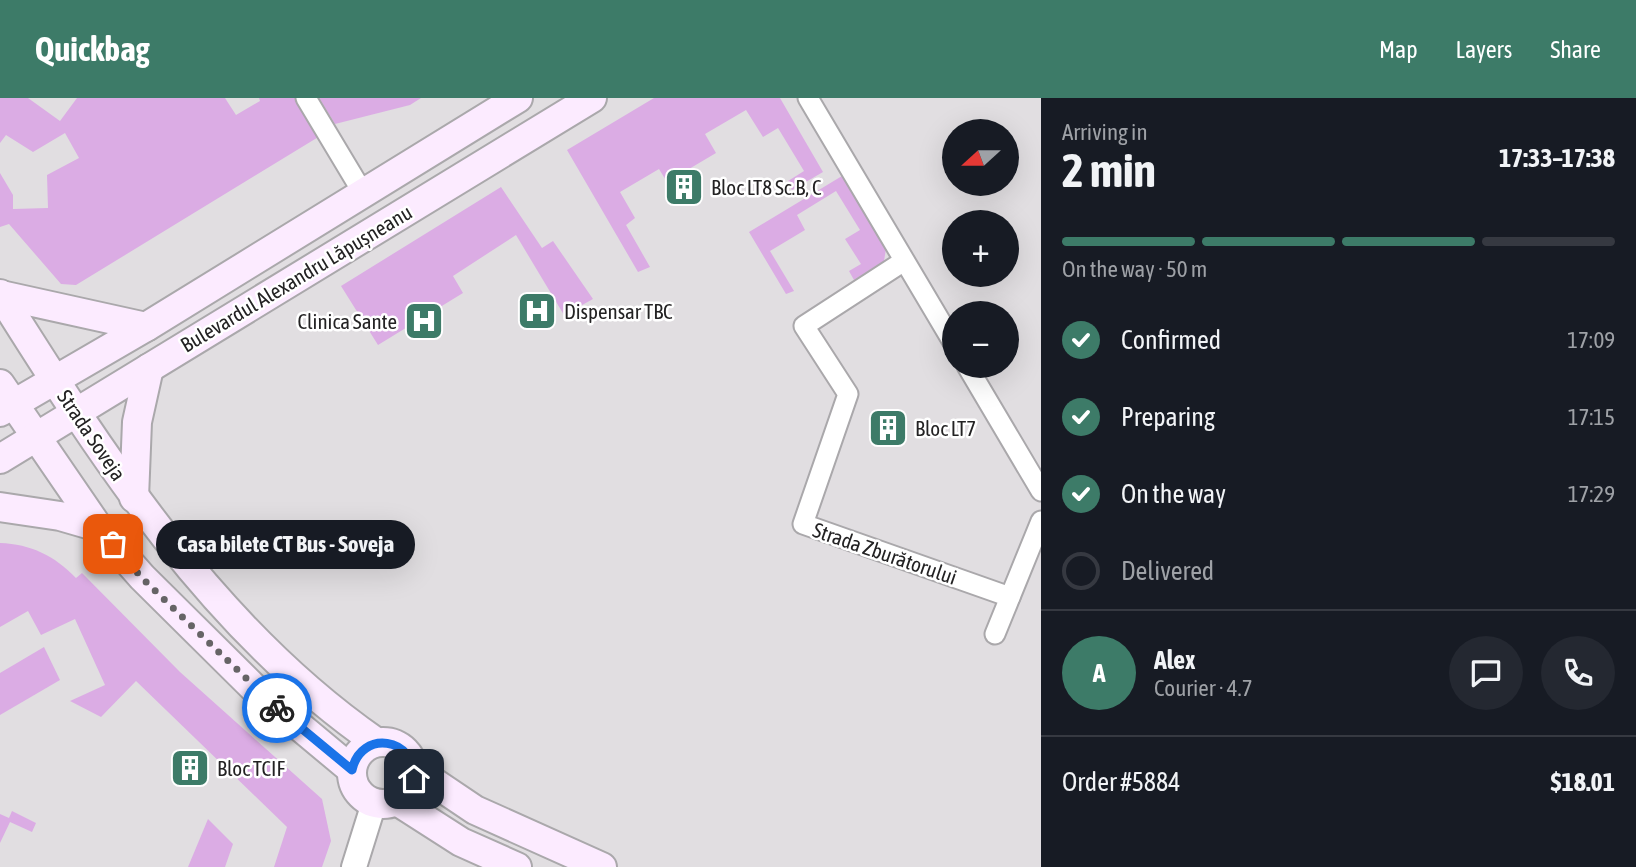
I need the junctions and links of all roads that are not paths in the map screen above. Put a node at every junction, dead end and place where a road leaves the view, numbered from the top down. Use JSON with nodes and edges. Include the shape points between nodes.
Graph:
{"nodes":[{"id":1,"x":306,"y":98,"type":"edge"},
{"id":2,"x":518,"y":98,"type":"edge"},
{"id":3,"x":592,"y":98,"type":"edge"},
{"id":4,"x":808,"y":98,"type":"edge"},
{"id":5,"x":363,"y":193,"type":"junction"},
{"id":6,"x":904,"y":261,"type":"junction"},
{"id":7,"x":0,"y":295,"type":"edge"},
{"id":8,"x":942,"y":324,"type":"edge"},
{"id":9,"x":146,"y":327,"type":"junction"},
{"id":10,"x":149,"y":368,"type":"junction"},
{"id":11,"x":54,"y":378,"type":"junction"},
{"id":12,"x":974,"y":378,"type":"edge"},
{"id":13,"x":4,"y":400,"type":"edge"},
{"id":14,"x":76,"y":412,"type":"junction"},
{"id":15,"x":36,"y":437,"type":"junction"},
{"id":16,"x":0,"y":459,"type":"edge"},
{"id":17,"x":1041,"y":491,"type":"edge"},
{"id":18,"x":134,"y":498,"type":"junction"},
{"id":19,"x":0,"y":507,"type":"edge"},
{"id":20,"x":1041,"y":520,"type":"edge"},
{"id":21,"x":99,"y":527,"type":"junction"},
{"id":22,"x":1010,"y":597,"type":"junction"},
{"id":23,"x":995,"y":634,"type":"dead end"},
{"id":24,"x":376,"y":742,"type":"junction"},
{"id":25,"x":414,"y":769,"type":"junction"},
{"id":26,"x":352,"y":770,"type":"junction"},
{"id":27,"x":386,"y":802,"type":"junction"},
{"id":28,"x":354,"y":867,"type":"edge"},
{"id":29,"x":517,"y":867,"type":"edge"},
{"id":30,"x":602,"y":867,"type":"edge"}],
"edges":[{"from":1,"to":5,"type":"street"},
{"from":2,"to":5,"type":"main road","name":"Bulevardul Alexandru Lăpușneanu"},
{"from":3,"to":10,"type":"main road","name":"Bulevardul Alexandru Lăpușneanu"},
{"from":4,"to":6,"type":"street"},
{"from":5,"to":9,"type":"main road","name":"Bulevardul Alexandru Lăpușneanu"},
{"from":6,"to":8,"type":"street"},
{"from":6,"to":22,"type":"street","name":"Strada Zburătorului","via":[[804,326],[848,394],[803,524]]},
{"from":7,"to":9,"type":"main road"},
{"from":7,"to":11,"type":"main road","name":"Strada Soveja"},
{"from":9,"to":11,"type":"main road","name":"Bulevardul Alexandru Lăpușneanu"},
{"from":10,"to":14,"type":"main road","name":"Bulevardul Alexandru Lăpușneanu"},
{"from":10,"to":18,"type":"main road","via":[[137,422]]},
{"from":11,"to":13,"type":"main road","name":"Bulevardul Alexandru Lăpușneanu"},
{"from":11,"to":14,"type":"main road","name":"Strada Soveja"},
{"from":12,"to":17,"type":"street"},
{"from":13,"to":15,"type":"main road"},
{"from":14,"to":15,"type":"main road","name":"Bulevardul Alexandru Lăpușneanu"},
{"from":14,"to":18,"type":"main road","name":"Strada Soveja"},
{"from":15,"to":16,"type":"main road","name":"Bulevardul Alexandru Lăpușneanu"},
{"from":15,"to":21,"type":"main road"},
{"from":18,"to":24,"type":"main road","name":"Strada Soveja","via":[[288,673]]},
{"from":19,"to":21,"type":"main road"},
{"from":20,"to":22,"type":"street"},
{"from":21,"to":26,"type":"main road","via":[[142,578],[256,690]]},
{"from":22,"to":23,"type":"street"},
{"from":24,"to":25,"type":"main road","via":[[400,747]]},
{"from":24,"to":26,"type":"main road","via":[[362,750]]},
{"from":25,"to":27,"type":"main road","via":[[411,788]]},
{"from":25,"to":30,"type":"main road","via":[[475,810]]},
{"from":26,"to":27,"type":"main road","via":[[360,794]]},
{"from":27,"to":28,"type":"street"},
{"from":27,"to":29,"type":"main road"}]}
